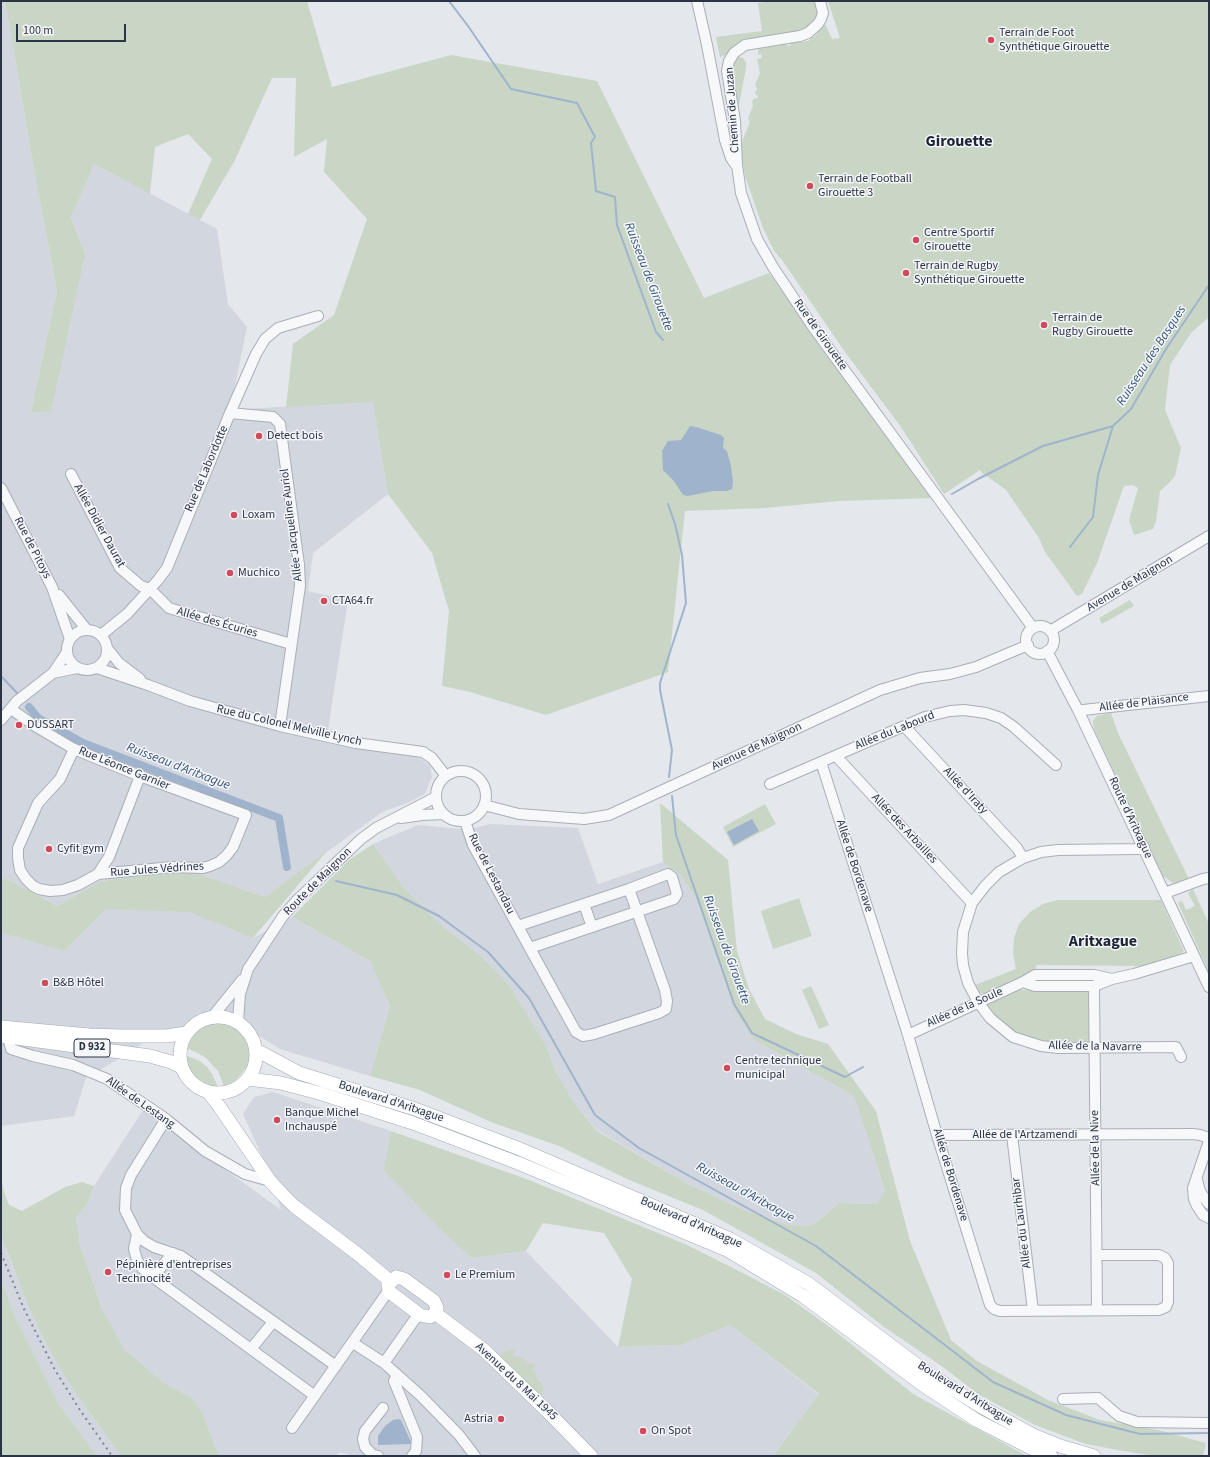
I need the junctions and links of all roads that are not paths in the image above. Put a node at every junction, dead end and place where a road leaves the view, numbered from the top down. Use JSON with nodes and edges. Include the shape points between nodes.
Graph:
{"nodes":[{"id":1,"x":697,"y":1,"type":"edge"},
{"id":2,"x":820,"y":1,"type":"edge"},
{"id":3,"x":737,"y":165,"type":"junction"},
{"id":4,"x":318,"y":316,"type":"dead end"},
{"id":5,"x":230,"y":413,"type":"junction"},
{"id":6,"x":71,"y":474,"type":"dead end"},
{"id":7,"x":1,"y":488,"type":"edge"},
{"id":8,"x":1209,"y":536,"type":"edge"},
{"id":9,"x":52,"y":587,"type":"junction"},
{"id":10,"x":150,"y":589,"type":"junction"},
{"id":11,"x":1033,"y":628,"type":"junction"},
{"id":12,"x":86,"y":630,"type":"junction"},
{"id":13,"x":1050,"y":631,"type":"junction"},
{"id":14,"x":101,"y":635,"type":"junction"},
{"id":15,"x":70,"y":639,"type":"junction"},
{"id":16,"x":291,"y":644,"type":"junction"},
{"id":17,"x":1028,"y":645,"type":"junction"},
{"id":18,"x":107,"y":648,"type":"junction"},
{"id":19,"x":1047,"y":651,"type":"junction"},
{"id":20,"x":67,"y":652,"type":"junction"},
{"id":21,"x":77,"y":668,"type":"junction"},
{"id":22,"x":97,"y":668,"type":"junction"},
{"id":23,"x":53,"y":673,"type":"junction"},
{"id":24,"x":148,"y":685,"type":"junction"},
{"id":25,"x":1209,"y":696,"type":"edge"},
{"id":26,"x":10,"y":709,"type":"junction"},
{"id":27,"x":1079,"y":712,"type":"junction"},
{"id":28,"x":1,"y":720,"type":"edge"},
{"id":29,"x":280,"y":726,"type":"junction"},
{"id":30,"x":905,"y":727,"type":"junction"},
{"id":31,"x":74,"y":749,"type":"junction"},
{"id":32,"x":836,"y":756,"type":"junction"},
{"id":33,"x":821,"y":762,"type":"junction"},
{"id":34,"x":1056,"y":765,"type":"dead end"},
{"id":35,"x":140,"y":776,"type":"junction"},
{"id":36,"x":446,"y":776,"type":"junction"},
{"id":37,"x":770,"y":784,"type":"dead end"},
{"id":38,"x":436,"y":796,"type":"junction"},
{"id":39,"x":484,"y":805,"type":"junction"},
{"id":40,"x":443,"y":814,"type":"junction"},
{"id":41,"x":246,"y":815,"type":"joint"},
{"id":42,"x":391,"y":820,"type":"junction"},
{"id":43,"x":465,"y":821,"type":"junction"},
{"id":44,"x":1144,"y":847,"type":"junction"},
{"id":45,"x":1023,"y":858,"type":"junction"},
{"id":46,"x":98,"y":874,"type":"junction"},
{"id":47,"x":1209,"y":878,"type":"edge"},
{"id":48,"x":629,"y":889,"type":"junction"},
{"id":49,"x":1165,"y":893,"type":"junction"},
{"id":50,"x":972,"y":903,"type":"junction"},
{"id":51,"x":584,"y":904,"type":"junction"},
{"id":52,"x":637,"y":912,"type":"junction"},
{"id":53,"x":518,"y":926,"type":"junction"},
{"id":54,"x":592,"y":927,"type":"junction"},
{"id":55,"x":530,"y":948,"type":"junction"},
{"id":56,"x":1194,"y":956,"type":"junction"},
{"id":57,"x":244,"y":977,"type":"junction"},
{"id":58,"x":1112,"y":978,"type":"junction"},
{"id":59,"x":1023,"y":982,"type":"junction"},
{"id":60,"x":1094,"y":986,"type":"junction"},
{"id":61,"x":1209,"y":987,"type":"edge"},
{"id":62,"x":978,"y":1002,"type":"junction"},
{"id":63,"x":213,"y":1016,"type":"junction"},
{"id":64,"x":238,"y":1022,"type":"junction"},
{"id":65,"x":3,"y":1030,"type":"edge"},
{"id":66,"x":186,"y":1033,"type":"junction"},
{"id":67,"x":908,"y":1035,"type":"junction"},
{"id":68,"x":1095,"y":1048,"type":"junction"},
{"id":69,"x":256,"y":1053,"type":"junction"},
{"id":70,"x":1181,"y":1057,"type":"dead end"},
{"id":71,"x":181,"y":1067,"type":"junction"},
{"id":72,"x":248,"y":1079,"type":"junction"},
{"id":73,"x":231,"y":1091,"type":"junction"},
{"id":74,"x":208,"y":1092,"type":"junction"},
{"id":75,"x":166,"y":1119,"type":"junction"},
{"id":76,"x":1096,"y":1134,"type":"junction"},
{"id":77,"x":937,"y":1135,"type":"junction"},
{"id":78,"x":1012,"y":1135,"type":"junction"},
{"id":79,"x":1209,"y":1140,"type":"edge"},
{"id":80,"x":250,"y":1153,"type":"junction"},
{"id":81,"x":1197,"y":1178,"type":"junction"},
{"id":82,"x":270,"y":1181,"type":"junction"},
{"id":83,"x":1209,"y":1204,"type":"edge"},
{"id":84,"x":1209,"y":1218,"type":"edge"},
{"id":85,"x":137,"y":1234,"type":"junction"},
{"id":86,"x":173,"y":1253,"type":"junction"},
{"id":87,"x":1097,"y":1255,"type":"junction"},
{"id":88,"x":153,"y":1277,"type":"junction"},
{"id":89,"x":389,"y":1286,"type":"junction"},
{"id":90,"x":1097,"y":1310,"type":"junction"},
{"id":91,"x":1033,"y":1311,"type":"junction"},
{"id":92,"x":436,"y":1313,"type":"junction"},
{"id":93,"x":420,"y":1315,"type":"junction"},
{"id":94,"x":273,"y":1322,"type":"junction"},
{"id":95,"x":353,"y":1343,"type":"junction"},
{"id":96,"x":251,"y":1349,"type":"junction"},
{"id":97,"x":384,"y":1363,"type":"junction"},
{"id":98,"x":336,"y":1366,"type":"junction"},
{"id":99,"x":397,"y":1375,"type":"junction"},
{"id":100,"x":315,"y":1396,"type":"junction"},
{"id":101,"x":1063,"y":1399,"type":"dead end"},
{"id":102,"x":383,"y":1408,"type":"dead end"},
{"id":103,"x":1209,"y":1423,"type":"edge"},
{"id":104,"x":292,"y":1428,"type":"dead end"},
{"id":105,"x":378,"y":1456,"type":"edge"},
{"id":106,"x":412,"y":1456,"type":"edge"},
{"id":107,"x":475,"y":1456,"type":"edge"},
{"id":108,"x":591,"y":1456,"type":"edge"},
{"id":109,"x":1051,"y":1456,"type":"edge"},
{"id":110,"x":1094,"y":1456,"type":"edge"}],
"edges":[{"from":1,"to":3,"type":"street","name":"Rue de Girouette","via":[[725,140],[731,158]]},
{"from":2,"to":3,"type":"street","name":"Chemin de Juzan","via":[[823,14],[818,24],[808,33],[745,45],[734,53],[729,61],[727,71],[735,120]]},
{"from":3,"to":11,"type":"street","name":"Rue de Girouette","via":[[741,193],[752,226],[773,267],[813,327]]},
{"from":4,"to":5,"type":"street","name":"Rue de Labordotte","via":[[278,328],[265,339]]},
{"from":5,"to":10,"type":"street","name":"Rue de Labordotte","via":[[167,568]]},
{"from":5,"to":16,"type":"street","name":"Allée Jacqueline Auriol","via":[[273,417],[280,424],[299,565],[300,586]]},
{"from":6,"to":10,"type":"street","name":"Allée Didier Daurat","via":[[120,568],[141,586]]},
{"from":7,"to":9,"type":"street","name":"Rue de Pitoys"},
{"from":8,"to":13,"type":"street","name":"Avenue de Maignon"},
{"from":9,"to":12,"type":"street"},
{"from":9,"to":15,"type":"street"},
{"from":10,"to":14,"type":"street","name":"Rue de Labordotte","via":[[118,622]]},
{"from":10,"to":16,"type":"street","name":"Allée des Écuries","via":[[169,608]]},
{"from":11,"to":13,"type":"street","via":[[1040,626]]},
{"from":11,"to":17,"type":"street","via":[[1028,634]]},
{"from":12,"to":14,"type":"street"},
{"from":12,"to":15,"type":"street","via":[[80,631]]},
{"from":13,"to":19,"type":"street","via":[[1054,641],[1053,646]]},
{"from":14,"to":18,"type":"street"},
{"from":15,"to":20,"type":"street"},
{"from":16,"to":29,"type":"street","name":"Allée Jacqueline Auriol"},
{"from":17,"to":19,"type":"street","via":[[1034,652]]},
{"from":17,"to":39,"type":"street","name":"Avenue de Maignon","via":[[976,667],[920,678],[880,690],[609,815],[584,819],[519,814]]},
{"from":18,"to":22,"type":"street","via":[[105,660]]},
{"from":18,"to":24,"type":"street","name":"Rue du Colonel Melville Lynch","via":[[119,663]]},
{"from":19,"to":27,"type":"street","name":"Route d'Aritxague"},
{"from":20,"to":21,"type":"street","via":[[68,659]]},
{"from":20,"to":23,"type":"street"},
{"from":21,"to":22,"type":"street","via":[[87,671]]},
{"from":21,"to":23,"type":"street"},
{"from":22,"to":24,"type":"street","name":"Rue du Colonel Melville Lynch"},
{"from":23,"to":26,"type":"street"},
{"from":24,"to":29,"type":"street","name":"Rue du Colonel Melville Lynch","via":[[190,702]]},
{"from":25,"to":27,"type":"street","name":"Allée de Plaisance"},
{"from":26,"to":28,"type":"street"},
{"from":26,"to":31,"type":"street","name":"Rue Léonce Garnier"},
{"from":27,"to":44,"type":"street","name":"Route d'Aritxague"},
{"from":29,"to":36,"type":"street","name":"Rue du Colonel Melville Lynch","via":[[356,743],[422,752],[432,758]]},
{"from":30,"to":32,"type":"street","name":"Allée du Labourd"},
{"from":30,"to":34,"type":"street","name":"Allée du Labourd","via":[[924,717],[950,711],[986,713],[1001,718],[1014,727]]},
{"from":30,"to":45,"type":"street","name":"Allée d'Iraty","via":[[1017,848]]},
{"from":31,"to":35,"type":"street","name":"Rue Léonce Garnier"},
{"from":31,"to":46,"type":"street","name":"Rue Jules Védrines","via":[[60,779],[38,803],[18,848],[20,870],[33,886],[50,891],[78,885]]},
{"from":32,"to":33,"type":"street","name":"Allée du Labourd"},
{"from":32,"to":50,"type":"street","name":"Allée des Arbailles"},
{"from":33,"to":37,"type":"street","name":"Allée du Labourd"},
{"from":33,"to":67,"type":"street","name":"Allée de Bordenave"},
{"from":35,"to":41,"type":"street","name":"Rue Léonce Garnier"},
{"from":35,"to":46,"type":"street","via":[[109,857]]},
{"from":36,"to":38,"type":"street","via":[[439,785]]},
{"from":36,"to":39,"type":"street","via":[[461,771],[476,777],[485,791]]},
{"from":38,"to":40,"type":"street"},
{"from":38,"to":42,"type":"street","name":"Route de Maignon"},
{"from":39,"to":43,"type":"street","via":[[477,815]]},
{"from":40,"to":42,"type":"street","name":"Route de Maignon"},
{"from":40,"to":43,"type":"street","via":[[450,819]]},
{"from":41,"to":46,"type":"street","name":"Rue Jules Védrines","via":[[233,847],[219,862],[210,866]]},
{"from":42,"to":57,"type":"street","name":"Route de Maignon","via":[[361,838],[297,900],[283,916]]},
{"from":43,"to":53,"type":"street","name":"Rue de Lestandau","via":[[473,845]]},
{"from":44,"to":45,"type":"street","name":"Allée de la Navarre","via":[[1058,850]]},
{"from":44,"to":49,"type":"street","name":"Route d'Aritxague"},
{"from":45,"to":50,"type":"street","name":"Allée de la Navarre","via":[[999,872]]},
{"from":47,"to":49,"type":"street"},
{"from":48,"to":51,"type":"street","name":"Rue de Lestandau"},
{"from":48,"to":52,"type":"street","name":"Rue de Lestandau"},
{"from":48,"to":52,"type":"street","name":"Rue de Lestandau","via":[[668,874],[672,877],[677,894],[674,899]]},
{"from":49,"to":56,"type":"street","name":"Route d'Aritxague"},
{"from":50,"to":62,"type":"street","name":"Allée de la Navarre","via":[[963,932],[962,953],[968,983]]},
{"from":51,"to":53,"type":"street","name":"Rue de Lestandau"},
{"from":51,"to":54,"type":"street"},
{"from":52,"to":54,"type":"street","name":"Rue de Lestandau"},
{"from":52,"to":55,"type":"street","name":"Rue de Lestandau","via":[[668,1001],[666,1009],[659,1013],[594,1034],[584,1036],[576,1032]]},
{"from":53,"to":55,"type":"street","name":"Rue de Lestandau"},
{"from":54,"to":55,"type":"street","name":"Rue de Lestandau"},
{"from":56,"to":58,"type":"street","name":"Allée de la Soule"},
{"from":56,"to":61,"type":"street","name":"Route d'Aritxague"},
{"from":57,"to":63,"type":"street","name":"Route de Maignon"},
{"from":57,"to":64,"type":"street","name":"Route de Maignon"},
{"from":58,"to":59,"type":"street","name":"Allée de la Soule","via":[[1094,975],[1034,975]]},
{"from":58,"to":60,"type":"street","name":"Allée de la Soule"},
{"from":59,"to":60,"type":"street","name":"Allée de la Soule","via":[[1035,986]]},
{"from":59,"to":62,"type":"street","name":"Allée de la Soule"},
{"from":60,"to":68,"type":"street","name":"Allée de la Nive"},
{"from":62,"to":67,"type":"street","name":"Allée de la Soule"},
{"from":62,"to":68,"type":"street","name":"Allée de la Navarre","via":[[990,1018],[1013,1037],[1041,1046]]},
{"from":63,"to":64,"type":"main road","via":[[222,1016]]},
{"from":63,"to":66,"type":"main road","via":[[198,1022]]},
{"from":64,"to":69,"type":"main road","via":[[252,1036]]},
{"from":65,"to":66,"type":"main road","number":"D 932","via":[[114,1036],[167,1036]]},
{"from":65,"to":71,"type":"main road","number":"D 932","via":[[150,1056]]},
{"from":65,"to":75,"type":"street","name":"Allée de Lestang","via":[[11,1049],[73,1065],[107,1078]]},
{"from":66,"to":71,"type":"main road","via":[[181,1043]]},
{"from":67,"to":77,"type":"street","name":"Allée de Bordenave"},
{"from":68,"to":70,"type":"street","name":"Allée de la Navarre","via":[[1176,1048]]},
{"from":68,"to":76,"type":"street","name":"Allée de la Nive"},
{"from":69,"to":72,"type":"main road","via":[[254,1067]]},
{"from":69,"to":110,"type":"main road","name":"Boulevard d'Aritxague","via":[[262,1053],[299,1073],[415,1109],[520,1149],[730,1239],[808,1284],[929,1374],[980,1406],[1039,1437]]},
{"from":71,"to":74,"type":"main road","via":[[196,1087]]},
{"from":72,"to":73,"type":"main road"},
{"from":72,"to":109,"type":"main road","name":"Boulevard d'Aritxague","via":[[289,1085],[413,1123],[518,1163],[727,1250],[803,1296],[923,1385],[976,1420]]},
{"from":73,"to":74,"type":"main road"},
{"from":73,"to":80,"type":"main road","via":[[228,1105],[230,1115]]},
{"from":74,"to":80,"type":"main road"},
{"from":75,"to":82,"type":"street","name":"Allée de Lestang","via":[[205,1151],[226,1164],[245,1174]]},
{"from":75,"to":85,"type":"street","via":[[131,1175],[126,1188],[125,1210]]},
{"from":76,"to":78,"type":"street","name":"Allée de l'Artzamendi"},
{"from":76,"to":79,"type":"street","name":"Allée de l'Artzamendi","via":[[1194,1134]]},
{"from":76,"to":87,"type":"street","name":"Allée de la Nive"},
{"from":77,"to":78,"type":"street","name":"Allée de l'Artzamendi"},
{"from":77,"to":91,"type":"street","name":"Allée de Bordenave","via":[[990,1305],[1000,1311]]},
{"from":78,"to":91,"type":"street","name":"Allée du Laurhibar"},
{"from":79,"to":81,"type":"street"},
{"from":80,"to":82,"type":"main road"},
{"from":81,"to":83,"type":"street","via":[[1200,1191]]},
{"from":81,"to":84,"type":"street","via":[[1193,1188],[1194,1198],[1200,1211]]},
{"from":82,"to":89,"type":"main road","via":[[294,1206],[359,1255]]},
{"from":85,"to":86,"type":"street","via":[[154,1247]]},
{"from":85,"to":88,"type":"street","via":[[134,1249],[137,1260]]},
{"from":86,"to":88,"type":"street"},
{"from":86,"to":94,"type":"street","via":[[181,1256]]},
{"from":87,"to":90,"type":"street","name":"Allée de la Nive"},
{"from":87,"to":90,"type":"street","name":"Allée de Bordenave","via":[[1159,1255],[1168,1263],[1166,1307],[1159,1310]]},
{"from":88,"to":96,"type":"street"},
{"from":89,"to":92,"type":"main road","via":[[396,1276],[404,1279],[434,1301]]},
{"from":89,"to":93,"type":"main road"},
{"from":89,"to":95,"type":"street"},
{"from":90,"to":91,"type":"street","name":"Allée de Bordenave"},
{"from":92,"to":93,"type":"main road","via":[[430,1317]]},
{"from":92,"to":108,"type":"main road","name":"Avenue du 8 Mai 1945","via":[[484,1350]]},
{"from":93,"to":97,"type":"street"},
{"from":94,"to":96,"type":"street"},
{"from":94,"to":98,"type":"street"},
{"from":95,"to":97,"type":"street"},
{"from":95,"to":98,"type":"street"},
{"from":96,"to":100,"type":"street"},
{"from":97,"to":99,"type":"street"},
{"from":98,"to":100,"type":"street"},
{"from":99,"to":106,"type":"street","via":[[394,1381],[417,1437],[416,1451]]},
{"from":99,"to":107,"type":"street","via":[[439,1413]]},
{"from":100,"to":104,"type":"street"},
{"from":101,"to":103,"type":"street","via":[[1098,1398],[1119,1416],[1137,1422]]},
{"from":102,"to":105,"type":"street","via":[[365,1431],[363,1439],[365,1448]]}]}
